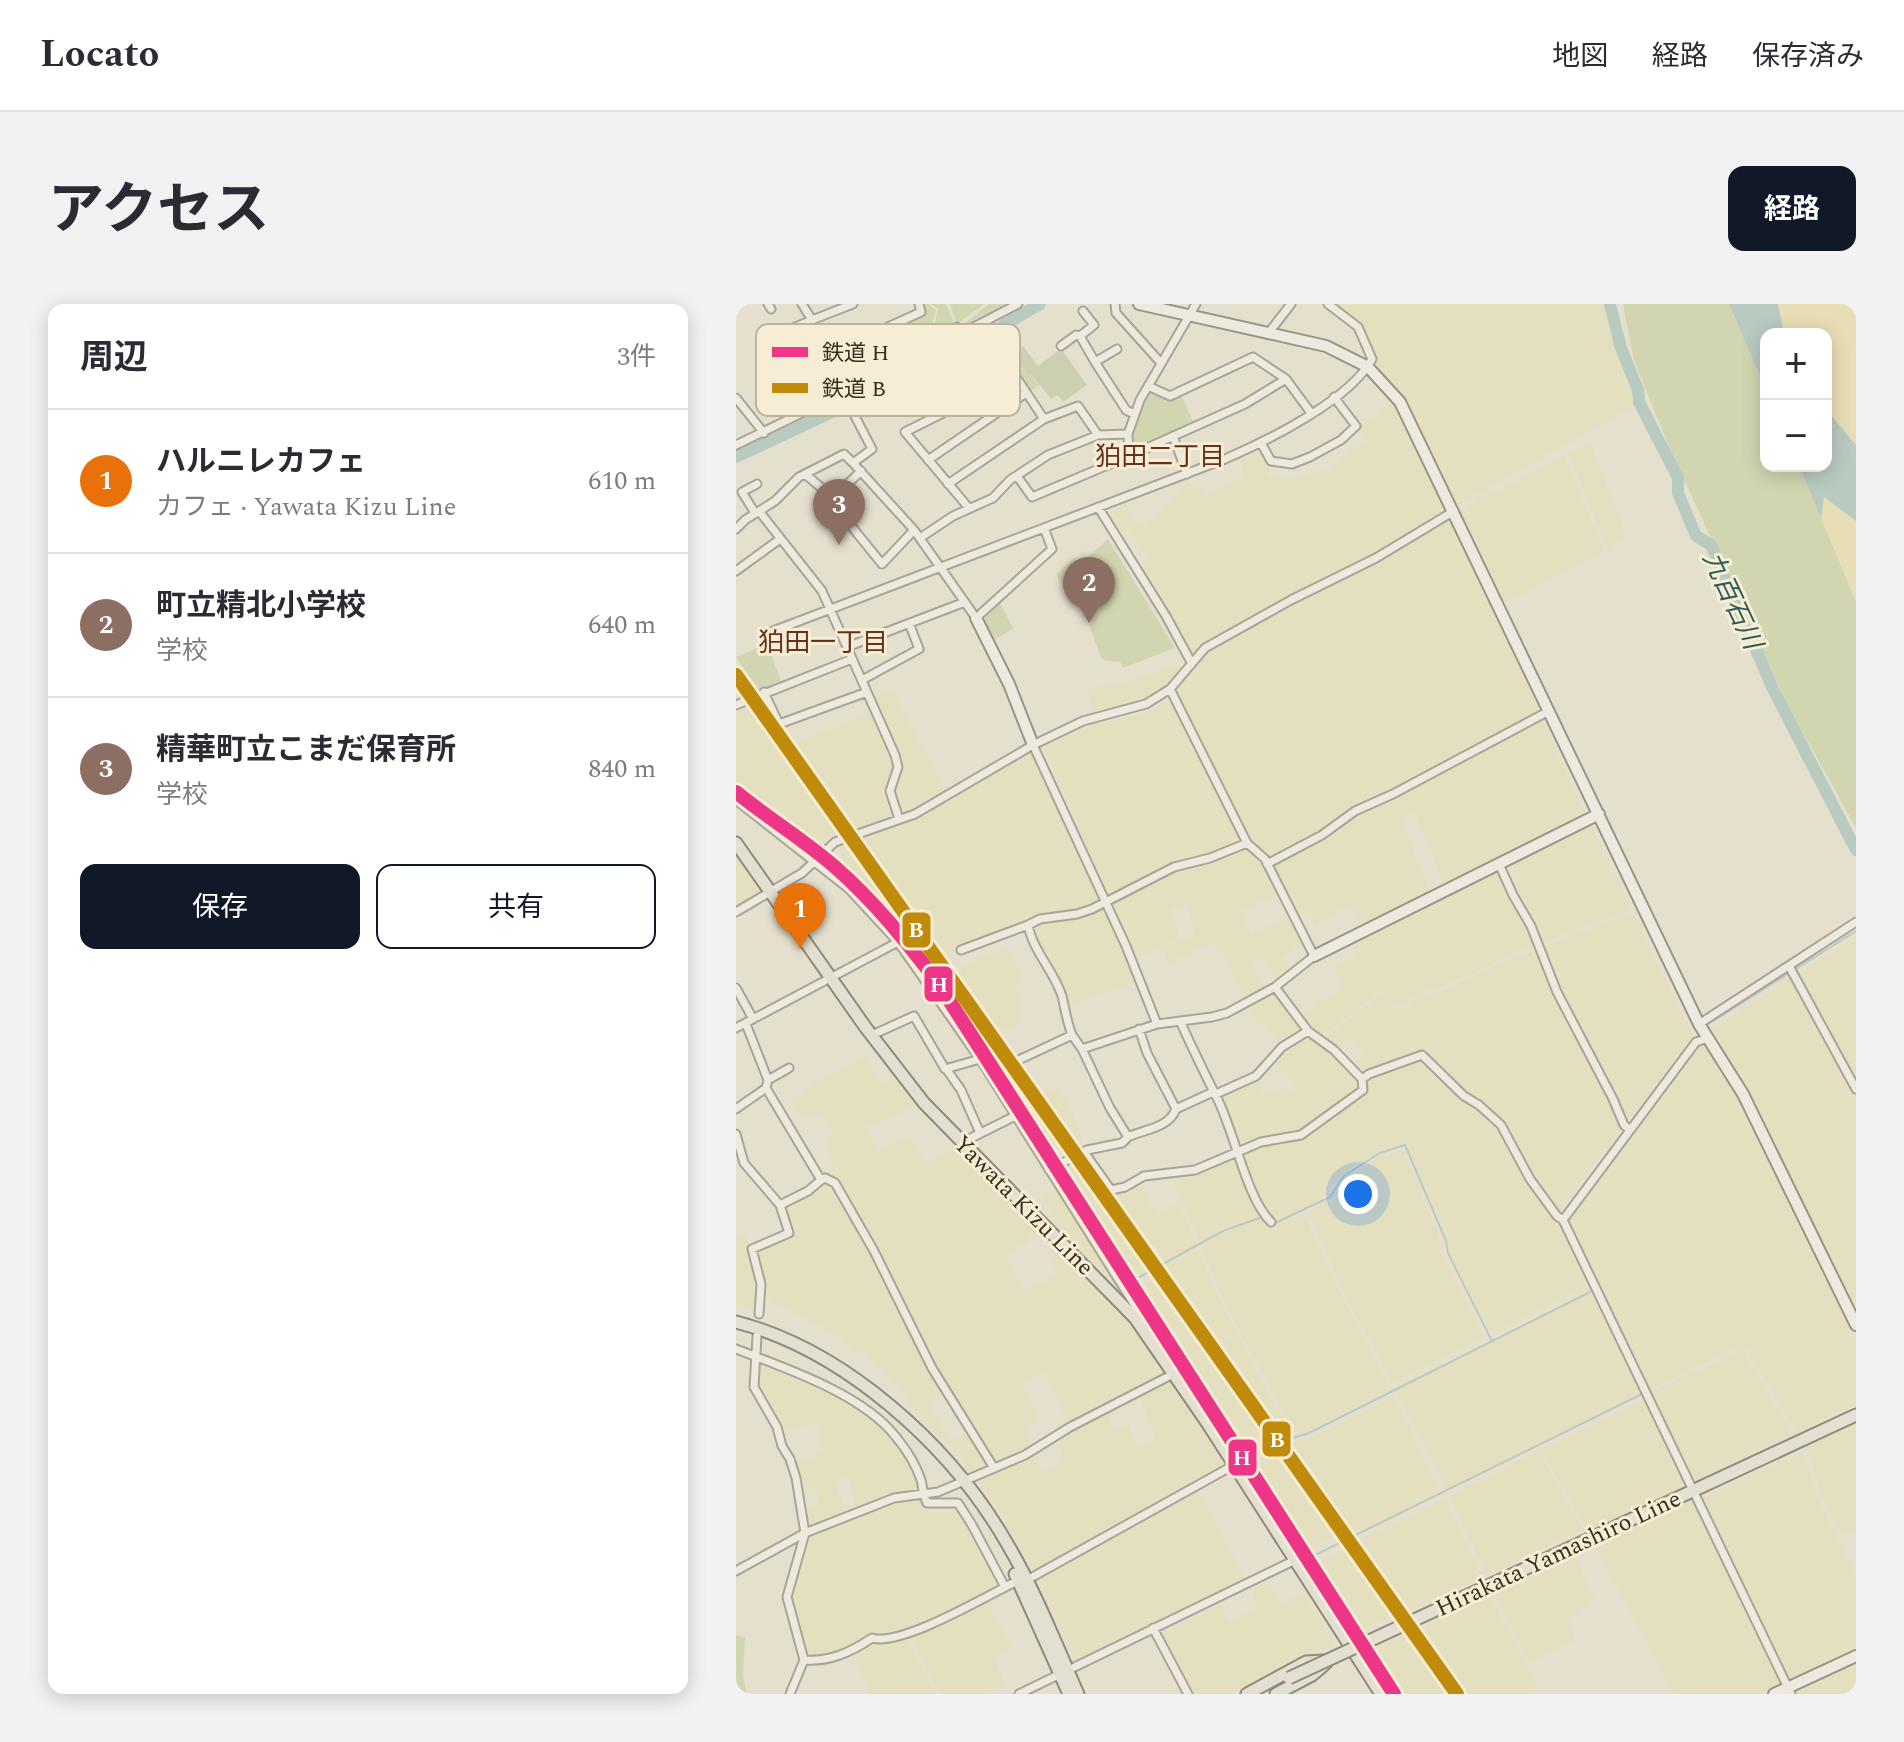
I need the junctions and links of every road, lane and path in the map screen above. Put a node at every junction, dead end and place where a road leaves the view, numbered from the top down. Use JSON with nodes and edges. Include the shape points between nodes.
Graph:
{"nodes":[{"id":1,"x":802,"y":304,"type":"edge"},
{"id":2,"x":853,"y":304,"type":"edge"},
{"id":3,"x":919,"y":304,"type":"edge"},
{"id":4,"x":1018,"y":304,"type":"edge"},
{"id":5,"x":1115,"y":304,"type":"edge"},
{"id":6,"x":1139,"y":304,"type":"edge"},
{"id":7,"x":1196,"y":304,"type":"edge"},
{"id":8,"x":1291,"y":304,"type":"edge"},
{"id":9,"x":1328,"y":304,"type":"edge"},
{"id":10,"x":1083,"y":311,"type":"dead end"},
{"id":11,"x":1189,"y":315,"type":"junction"},
{"id":12,"x":812,"y":320,"type":"junction"},
{"id":13,"x":802,"y":324,"type":"edge"},
{"id":14,"x":894,"y":324,"type":"edge"},
{"id":15,"x":980,"y":324,"type":"edge"},
{"id":16,"x":1270,"y":331,"type":"junction"},
{"id":17,"x":1080,"y":336,"type":"junction"},
{"id":18,"x":1061,"y":346,"type":"dead end"},
{"id":19,"x":1117,"y":349,"type":"dead end"},
{"id":20,"x":1095,"y":362,"type":"junction"},
{"id":21,"x":1161,"y":363,"type":"junction"},
{"id":22,"x":1368,"y":367,"type":"junction"},
{"id":23,"x":1286,"y":379,"type":"junction"},
{"id":24,"x":1020,"y":383,"type":"edge"},
{"id":25,"x":1148,"y":386,"type":"junction"},
{"id":26,"x":1026,"y":393,"type":"junction"},
{"id":27,"x":1020,"y":397,"type":"edge"},
{"id":28,"x":1334,"y":397,"type":"junction"},
{"id":29,"x":736,"y":398,"type":"edge"},
{"id":30,"x":1311,"y":413,"type":"junction"},
{"id":31,"x":1134,"y":414,"type":"junction"},
{"id":32,"x":798,"y":416,"type":"edge"},
{"id":33,"x":856,"y":416,"type":"edge"},
{"id":34,"x":935,"y":416,"type":"edge"},
{"id":35,"x":992,"y":416,"type":"edge"},
{"id":36,"x":1044,"y":419,"type":"junction"},
{"id":37,"x":764,"y":433,"type":"junction"},
{"id":38,"x":1128,"y":434,"type":"junction"},
{"id":39,"x":1098,"y":435,"type":"junction"},
{"id":40,"x":1173,"y":436,"type":"junction"},
{"id":41,"x":1261,"y":443,"type":"junction"},
{"id":42,"x":736,"y":445,"type":"edge"},
{"id":43,"x":1129,"y":456,"type":"junction"},
{"id":44,"x":928,"y":460,"type":"junction"},
{"id":45,"x":853,"y":463,"type":"junction"},
{"id":46,"x":861,"y":471,"type":"junction"},
{"id":47,"x":805,"y":474,"type":"junction"},
{"id":48,"x":1187,"y":474,"type":"junction"},
{"id":49,"x":1017,"y":476,"type":"junction"},
{"id":50,"x":757,"y":484,"type":"dead end"},
{"id":51,"x":948,"y":484,"type":"junction"},
{"id":52,"x":833,"y":498,"type":"junction"},
{"id":53,"x":968,"y":507,"type":"junction"},
{"id":54,"x":1098,"y":507,"type":"junction"},
{"id":55,"x":1454,"y":511,"type":"junction"},
{"id":56,"x":757,"y":512,"type":"junction"},
{"id":57,"x":1044,"y":528,"type":"junction"},
{"id":58,"x":736,"y":529,"type":"edge"},
{"id":59,"x":914,"y":530,"type":"junction"},
{"id":60,"x":920,"y":538,"type":"junction"},
{"id":61,"x":780,"y":539,"type":"junction"},
{"id":62,"x":941,"y":567,"type":"junction"},
{"id":63,"x":736,"y":571,"type":"edge"},
{"id":64,"x":965,"y":602,"type":"junction"},
{"id":65,"x":831,"y":609,"type":"junction"},
{"id":66,"x":976,"y":618,"type":"junction"},
{"id":67,"x":909,"y":623,"type":"junction"},
{"id":68,"x":773,"y":631,"type":"dead end"},
{"id":69,"x":847,"y":647,"type":"junction"},
{"id":70,"x":852,"y":659,"type":"junction"},
{"id":71,"x":1191,"y":662,"type":"junction"},
{"id":72,"x":862,"y":680,"type":"junction"},
{"id":73,"x":1170,"y":689,"type":"junction"},
{"id":74,"x":764,"y":692,"type":"junction"},
{"id":75,"x":867,"y":692,"type":"junction"},
{"id":76,"x":736,"y":705,"type":"edge"},
{"id":77,"x":1549,"y":711,"type":"junction"},
{"id":78,"x":1033,"y":745,"type":"junction"},
{"id":79,"x":736,"y":800,"type":"edge"},
{"id":80,"x":1599,"y":814,"type":"junction"},
{"id":81,"x":899,"y":819,"type":"junction"},
{"id":82,"x":736,"y":843,"type":"edge"},
{"id":83,"x":1247,"y":843,"type":"junction"},
{"id":84,"x":816,"y":861,"type":"junction"},
{"id":85,"x":1267,"y":864,"type":"junction"},
{"id":86,"x":1499,"y":864,"type":"junction"},
{"id":87,"x":770,"y":892,"type":"junction"},
{"id":88,"x":1104,"y":901,"type":"junction"},
{"id":89,"x":736,"y":912,"type":"edge"},
{"id":90,"x":1856,"y":922,"type":"edge"},
{"id":91,"x":1028,"y":925,"type":"junction"},
{"id":92,"x":898,"y":942,"type":"junction"},
{"id":93,"x":961,"y":950,"type":"dead end"},
{"id":94,"x":1314,"y":956,"type":"junction"},
{"id":95,"x":1791,"y":968,"type":"junction"},
{"id":96,"x":831,"y":979,"type":"junction"},
{"id":97,"x":1275,"y":987,"type":"junction"},
{"id":98,"x":736,"y":988,"type":"edge"},
{"id":99,"x":749,"y":1022,"type":"junction"},
{"id":100,"x":1181,"y":1023,"type":"junction"},
{"id":101,"x":1157,"y":1024,"type":"junction"},
{"id":102,"x":1699,"y":1024,"type":"junction"},
{"id":103,"x":736,"y":1028,"type":"edge"},
{"id":104,"x":1139,"y":1029,"type":"junction"},
{"id":105,"x":1308,"y":1031,"type":"junction"},
{"id":106,"x":872,"y":1035,"type":"junction"},
{"id":107,"x":1072,"y":1035,"type":"junction"},
{"id":108,"x":1708,"y":1038,"type":"junction"},
{"id":109,"x":1082,"y":1049,"type":"junction"},
{"id":110,"x":981,"y":1060,"type":"junction"},
{"id":111,"x":789,"y":1068,"type":"dead end"},
{"id":112,"x":947,"y":1070,"type":"junction"},
{"id":113,"x":1362,"y":1079,"type":"junction"},
{"id":114,"x":767,"y":1084,"type":"junction"},
{"id":115,"x":1856,"y":1089,"type":"edge"},
{"id":116,"x":1214,"y":1093,"type":"junction"},
{"id":117,"x":736,"y":1109,"type":"edge"},
{"id":118,"x":1176,"y":1109,"type":"junction"},
{"id":119,"x":1015,"y":1116,"type":"junction"},
{"id":120,"x":1630,"y":1130,"type":"junction"},
{"id":121,"x":980,"y":1133,"type":"junction"},
{"id":122,"x":736,"y":1134,"type":"edge"},
{"id":123,"x":1128,"y":1137,"type":"junction"},
{"id":124,"x":961,"y":1143,"type":"junction"},
{"id":125,"x":1084,"y":1152,"type":"junction"},
{"id":126,"x":1237,"y":1152,"type":"junction"},
{"id":127,"x":1049,"y":1170,"type":"junction"},
{"id":128,"x":821,"y":1180,"type":"junction"},
{"id":129,"x":780,"y":1205,"type":"junction"},
{"id":130,"x":1563,"y":1220,"type":"junction"},
{"id":131,"x":1271,"y":1222,"type":"dead end"},
{"id":132,"x":759,"y":1314,"type":"dead end"},
{"id":133,"x":1135,"y":1318,"type":"junction"},
{"id":134,"x":736,"y":1322,"type":"edge"},
{"id":135,"x":1856,"y":1325,"type":"edge"},
{"id":136,"x":757,"y":1336,"type":"dead end"},
{"id":137,"x":736,"y":1349,"type":"edge"},
{"id":138,"x":755,"y":1356,"type":"junction"},
{"id":139,"x":1175,"y":1373,"type":"junction"},
{"id":140,"x":1856,"y":1415,"type":"edge"},
{"id":141,"x":1234,"y":1465,"type":"junction"},
{"id":142,"x":994,"y":1468,"type":"junction"},
{"id":143,"x":961,"y":1483,"type":"junction"},
{"id":144,"x":1692,"y":1491,"type":"junction"},
{"id":145,"x":923,"y":1495,"type":"junction"},
{"id":146,"x":805,"y":1533,"type":"junction"},
{"id":147,"x":1295,"y":1560,"type":"junction"},
{"id":148,"x":736,"y":1571,"type":"edge"},
{"id":149,"x":1023,"y":1580,"type":"junction"},
{"id":150,"x":1005,"y":1587,"type":"junction"},
{"id":151,"x":1153,"y":1628,"type":"junction"},
{"id":152,"x":1352,"y":1650,"type":"junction"},
{"id":153,"x":1856,"y":1656,"type":"edge"},
{"id":154,"x":804,"y":1660,"type":"junction"},
{"id":155,"x":1328,"y":1661,"type":"junction"},
{"id":156,"x":1063,"y":1672,"type":"junction"},
{"id":157,"x":1789,"y":1691,"type":"edge"},
{"id":158,"x":790,"y":1694,"type":"edge"},
{"id":159,"x":1019,"y":1694,"type":"edge"},
{"id":160,"x":1069,"y":1694,"type":"edge"},
{"id":161,"x":1078,"y":1694,"type":"edge"},
{"id":162,"x":1188,"y":1694,"type":"edge"},
{"id":163,"x":1247,"y":1694,"type":"edge"},
{"id":164,"x":1261,"y":1694,"type":"edge"},
{"id":165,"x":1276,"y":1694,"type":"edge"},
{"id":166,"x":1381,"y":1694,"type":"edge"},
{"id":167,"x":1774,"y":1694,"type":"edge"}],
"edges":[{"from":1,"to":12,"type":"street"},
{"from":2,"to":12,"type":"street"},
{"from":3,"to":14,"type":"street","via":[[921,312]]},
{"from":4,"to":15,"type":"street"},
{"from":5,"to":21,"type":"street","via":[[1116,313]]},
{"from":6,"to":11,"type":"street"},
{"from":7,"to":11,"type":"street"},
{"from":8,"to":16,"type":"street"},
{"from":9,"to":22,"type":"street","via":[[1358,327],[1372,355]]},
{"from":10,"to":17,"type":"street","via":[[1094,325]]},
{"from":11,"to":16,"type":"street"},
{"from":11,"to":21,"type":"street"},
{"from":12,"to":13,"type":"street"},
{"from":16,"to":22,"type":"street","via":[[1326,346]]},
{"from":17,"to":18,"type":"street"},
{"from":17,"to":20,"type":"street"},
{"from":19,"to":20,"type":"street"},
{"from":20,"to":31,"type":"street"},
{"from":21,"to":25,"type":"street"},
{"from":22,"to":28,"type":"street"},
{"from":22,"to":55,"type":"street","via":[[1404,409]]},
{"from":23,"to":25,"type":"street","via":[[1253,357],[1170,396]]},
{"from":23,"to":30,"type":"street"},
{"from":23,"to":40,"type":"street"},
{"from":24,"to":26,"type":"street"},
{"from":25,"to":31,"type":"street"},
{"from":26,"to":27,"type":"street"},
{"from":26,"to":36,"type":"street"},
{"from":28,"to":30,"type":"street"},
{"from":28,"to":41,"type":"street","via":[[1356,426],[1341,440],[1292,464],[1271,461]]},
{"from":29,"to":37,"type":"street"},
{"from":30,"to":41,"type":"street"},
{"from":31,"to":38,"type":"street"},
{"from":32,"to":37,"type":"street"},
{"from":33,"to":45,"type":"street","via":[[872,449]]},
{"from":34,"to":44,"type":"street","via":[[905,432]]},
{"from":35,"to":44,"type":"street"},
{"from":36,"to":39,"type":"street","via":[[1078,406]]},
{"from":36,"to":51,"type":"street"},
{"from":37,"to":42,"type":"street"},
{"from":38,"to":39,"type":"street"},
{"from":38,"to":43,"type":"street"},
{"from":39,"to":49,"type":"street","via":[[1058,450]]},
{"from":40,"to":43,"type":"street"},
{"from":40,"to":48,"type":"street"},
{"from":41,"to":48,"type":"street"},
{"from":43,"to":49,"type":"street","via":[[1032,497]]},
{"from":44,"to":51,"type":"street"},
{"from":45,"to":46,"type":"street"},
{"from":45,"to":47,"type":"street","via":[[844,454]]},
{"from":46,"to":52,"type":"street"},
{"from":46,"to":59,"type":"street"},
{"from":47,"to":52,"type":"street"},
{"from":47,"to":56,"type":"street"},
{"from":48,"to":54,"type":"street"},
{"from":49,"to":53,"type":"street","via":[[998,495]]},
{"from":50,"to":56,"type":"street","via":[[742,492]]},
{"from":51,"to":53,"type":"street"},
{"from":52,"to":59,"type":"street","via":[[882,564]]},
{"from":53,"to":60,"type":"street"},
{"from":54,"to":57,"type":"street"},
{"from":54,"to":71,"type":"street"},
{"from":55,"to":71,"type":"street","via":[[1211,645]]},
{"from":55,"to":77,"type":"street"},
{"from":56,"to":58,"type":"street"},
{"from":56,"to":61,"type":"street"},
{"from":57,"to":62,"type":"street"},
{"from":57,"to":66,"type":"street","via":[[1052,549]]},
{"from":59,"to":60,"type":"street"},
{"from":60,"to":62,"type":"street"},
{"from":61,"to":63,"type":"street"},
{"from":61,"to":65,"type":"street","via":[[821,588]]},
{"from":62,"to":64,"type":"street"},
{"from":62,"to":65,"type":"street"},
{"from":64,"to":66,"type":"street"},
{"from":64,"to":67,"type":"street"},
{"from":65,"to":68,"type":"street"},
{"from":65,"to":69,"type":"street"},
{"from":66,"to":78,"type":"street"},
{"from":67,"to":69,"type":"street"},
{"from":67,"to":72,"type":"street","via":[[919,649]]},
{"from":69,"to":70,"type":"street"},
{"from":70,"to":72,"type":"street"},
{"from":70,"to":74,"type":"street"},
{"from":71,"to":73,"type":"street"},
{"from":72,"to":75,"type":"street"},
{"from":73,"to":78,"type":"street","via":[[1146,704],[1083,721]]},
{"from":73,"to":83,"type":"street"},
{"from":74,"to":75,"type":"street","via":[[779,724]]},
{"from":74,"to":76,"type":"street"},
{"from":75,"to":81,"type":"street","via":[[895,755],[898,767],[890,791]]},
{"from":77,"to":80,"type":"street"},
{"from":77,"to":85,"type":"street","via":[[1355,811]]},
{"from":78,"to":81,"type":"street"},
{"from":78,"to":88,"type":"street"},
{"from":79,"to":84,"type":"street"},
{"from":80,"to":86,"type":"street"},
{"from":80,"to":102,"type":"street"},
{"from":81,"to":84,"type":"street","via":[[835,842]]},
{"from":82,"to":87,"type":"main road","name":"Yawata Kizu Line"},
{"from":83,"to":85,"type":"street"},
{"from":83,"to":88,"type":"street","via":[[1174,867]]},
{"from":84,"to":87,"type":"street"},
{"from":84,"to":92,"type":"street"},
{"from":85,"to":94,"type":"street"},
{"from":86,"to":94,"type":"street"},
{"from":86,"to":120,"type":"street","via":[[1557,992]]},
{"from":87,"to":89,"type":"street"},
{"from":87,"to":96,"type":"main road","name":"Yawata Kizu Line"},
{"from":88,"to":91,"type":"street","via":[[1077,914]]},
{"from":88,"to":101,"type":"street"},
{"from":90,"to":95,"type":"street"},
{"from":91,"to":93,"type":"street"},
{"from":91,"to":107,"type":"street","via":[[1062,997]]},
{"from":92,"to":96,"type":"street"},
{"from":92,"to":110,"type":"street"},
{"from":94,"to":97,"type":"street"},
{"from":95,"to":102,"type":"street"},
{"from":95,"to":115,"type":"street"},
{"from":96,"to":99,"type":"street"},
{"from":96,"to":106,"type":"main road","name":"Yawata Kizu Line"},
{"from":97,"to":100,"type":"street","via":[[1227,1013]]},
{"from":97,"to":105,"type":"street"},
{"from":98,"to":99,"type":"street"},
{"from":99,"to":103,"type":"street"},
{"from":99,"to":114,"type":"street"},
{"from":100,"to":101,"type":"street"},
{"from":100,"to":116,"type":"street"},
{"from":101,"to":104,"type":"street"},
{"from":102,"to":108,"type":"street"},
{"from":104,"to":109,"type":"street"},
{"from":104,"to":118,"type":"street"},
{"from":105,"to":113,"type":"street"},
{"from":105,"to":116,"type":"street","via":[[1282,1047],[1256,1076]]},
{"from":106,"to":112,"type":"street","via":[[914,1016]]},
{"from":106,"to":124,"type":"main road","name":"Yawata Kizu Line"},
{"from":107,"to":109,"type":"street"},
{"from":107,"to":110,"type":"street","via":[[1008,1065]]},
{"from":108,"to":120,"type":"street","via":[[1696,1042]]},
{"from":108,"to":135,"type":"street","via":[[1743,1094]]},
{"from":109,"to":123,"type":"street"},
{"from":110,"to":112,"type":"street"},
{"from":110,"to":119,"type":"street"},
{"from":111,"to":114,"type":"street"},
{"from":112,"to":121,"type":"street"},
{"from":113,"to":126,"type":"street","via":[[1363,1090],[1308,1132]]},
{"from":113,"to":130,"type":"street","via":[[1422,1055],[1501,1125],[1530,1179]]},
{"from":114,"to":117,"type":"street"},
{"from":114,"to":128,"type":"street"},
{"from":116,"to":118,"type":"street"},
{"from":116,"to":126,"type":"street"},
{"from":118,"to":123,"type":"street","via":[[1166,1123]]},
{"from":119,"to":121,"type":"street"},
{"from":119,"to":127,"type":"street"},
{"from":120,"to":130,"type":"street"},
{"from":121,"to":124,"type":"street"},
{"from":122,"to":129,"type":"street","via":[[744,1163]]},
{"from":123,"to":125,"type":"street"},
{"from":124,"to":133,"type":"main road","name":"Yawata Kizu Line"},
{"from":125,"to":126,"type":"street","via":[[1115,1190],[1149,1174],[1195,1170]]},
{"from":125,"to":127,"type":"street"},
{"from":126,"to":131,"type":"street"},
{"from":127,"to":133,"type":"street","via":[[1137,1309]]},
{"from":128,"to":129,"type":"street"},
{"from":128,"to":142,"type":"street","via":[[835,1183],[932,1368]]},
{"from":129,"to":132,"type":"street","via":[[789,1233],[752,1249],[761,1284]]},
{"from":130,"to":144,"type":"street"},
{"from":133,"to":139,"type":"main road","name":"Yawata Kizu Line"},
{"from":134,"to":143,"type":"main road","via":[[796,1344],[850,1374],[920,1435]]},
{"from":136,"to":138,"type":"street"},
{"from":137,"to":138,"type":"street"},
{"from":138,"to":145,"type":"street","via":[[798,1371],[869,1413],[895,1435],[920,1477]]},
{"from":138,"to":146,"type":"street","via":[[754,1387],[790,1459]]},
{"from":139,"to":141,"type":"main road","name":"Yawata Kizu Line"},
{"from":139,"to":142,"type":"street"},
{"from":140,"to":144,"type":"main road","name":"Hirakata Yamashiro Line"},
{"from":141,"to":147,"type":"main road","name":"Yawata Kizu Line"},
{"from":141,"to":149,"type":"street"},
{"from":142,"to":143,"type":"street"},
{"from":143,"to":145,"type":"street"},
{"from":143,"to":149,"type":"main road"},
{"from":144,"to":157,"type":"street"},
{"from":144,"to":164,"type":"main road","name":"Hirakata Yamashiro Line","bridge":true},
{"from":145,"to":146,"type":"street","via":[[894,1498]]},
{"from":145,"to":150,"type":"street","via":[[927,1503],[958,1503]]},
{"from":146,"to":148,"type":"street"},
{"from":146,"to":154,"type":"street","via":[[787,1597]]},
{"from":147,"to":151,"type":"street"},
{"from":147,"to":152,"type":"main road","name":"Yawata Kizu Line"},
{"from":149,"to":150,"type":"street"},
{"from":149,"to":156,"type":"main road"},
{"from":150,"to":154,"type":"street","via":[[909,1635],[872,1638],[851,1652]]},
{"from":151,"to":156,"type":"street"},
{"from":151,"to":162,"type":"street"},
{"from":152,"to":155,"type":"main road"},
{"from":152,"to":166,"type":"main road","name":"Yawata Kizu Line"},
{"from":153,"to":157,"type":"street"},
{"from":154,"to":158,"type":"street"},
{"from":155,"to":163,"type":"main road","via":[[1306,1662]]},
{"from":155,"to":165,"type":"main road"},
{"from":156,"to":159,"type":"street"},
{"from":156,"to":160,"type":"main road"},
{"from":156,"to":161,"type":"main road"},
{"from":157,"to":167,"type":"street"}]}
